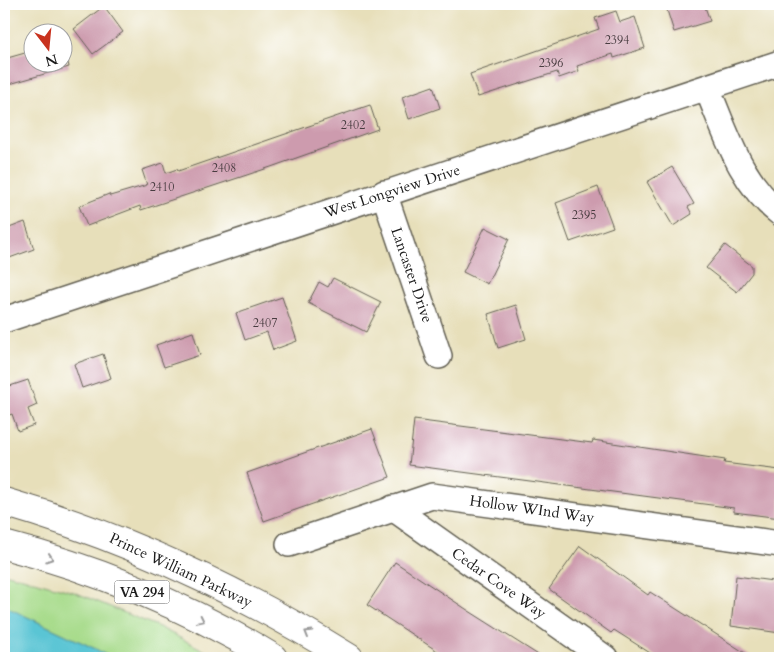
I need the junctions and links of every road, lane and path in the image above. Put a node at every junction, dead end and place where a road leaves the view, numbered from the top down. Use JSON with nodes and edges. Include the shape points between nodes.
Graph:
{"nodes":[{"id":1,"x":780,"y":63,"type":"edge"},
{"id":2,"x":707,"y":88,"type":"junction"},
{"id":3,"x":384,"y":193,"type":"junction"},
{"id":4,"x":780,"y":213,"type":"edge"},
{"id":5,"x":4,"y":320,"type":"edge"},
{"id":6,"x":439,"y":356,"type":"dead end"},
{"id":7,"x":4,"y":502,"type":"edge"},
{"id":8,"x":393,"y":508,"type":"junction"},
{"id":9,"x":4,"y":544,"type":"edge"},
{"id":10,"x":289,"y":544,"type":"dead end"},
{"id":11,"x":780,"y":544,"type":"edge"},
{"id":12,"x":272,"y":658,"type":"edge"},
{"id":13,"x":349,"y":658,"type":"edge"},
{"id":14,"x":605,"y":658,"type":"edge"}],
"edges":[{"from":1,"to":2,"type":"street","name":"West Longview Drive"},
{"from":2,"to":3,"type":"street","name":"West Longview Drive"},
{"from":2,"to":4,"type":"street","via":[[743,170],[756,190]]},
{"from":3,"to":5,"type":"street","name":"West Longview Drive"},
{"from":3,"to":6,"type":"street","name":"Lancaster Drive"},
{"from":13,"to":7,"type":"main road","name":"Prince William Parkway","number":"VA 294","one_way":true,"via":[[252,602],[161,558],[67,521]]},
{"from":8,"to":10,"type":"street","name":"Hollow WInd Way"},
{"from":8,"to":11,"type":"street","name":"Hollow WInd Way","via":[[432,496]]},
{"from":8,"to":14,"type":"street","name":"Cedar Cove Way"},
{"from":9,"to":12,"type":"main road","number":"VA 294","one_way":true,"via":[[128,587],[200,619]]}]}
